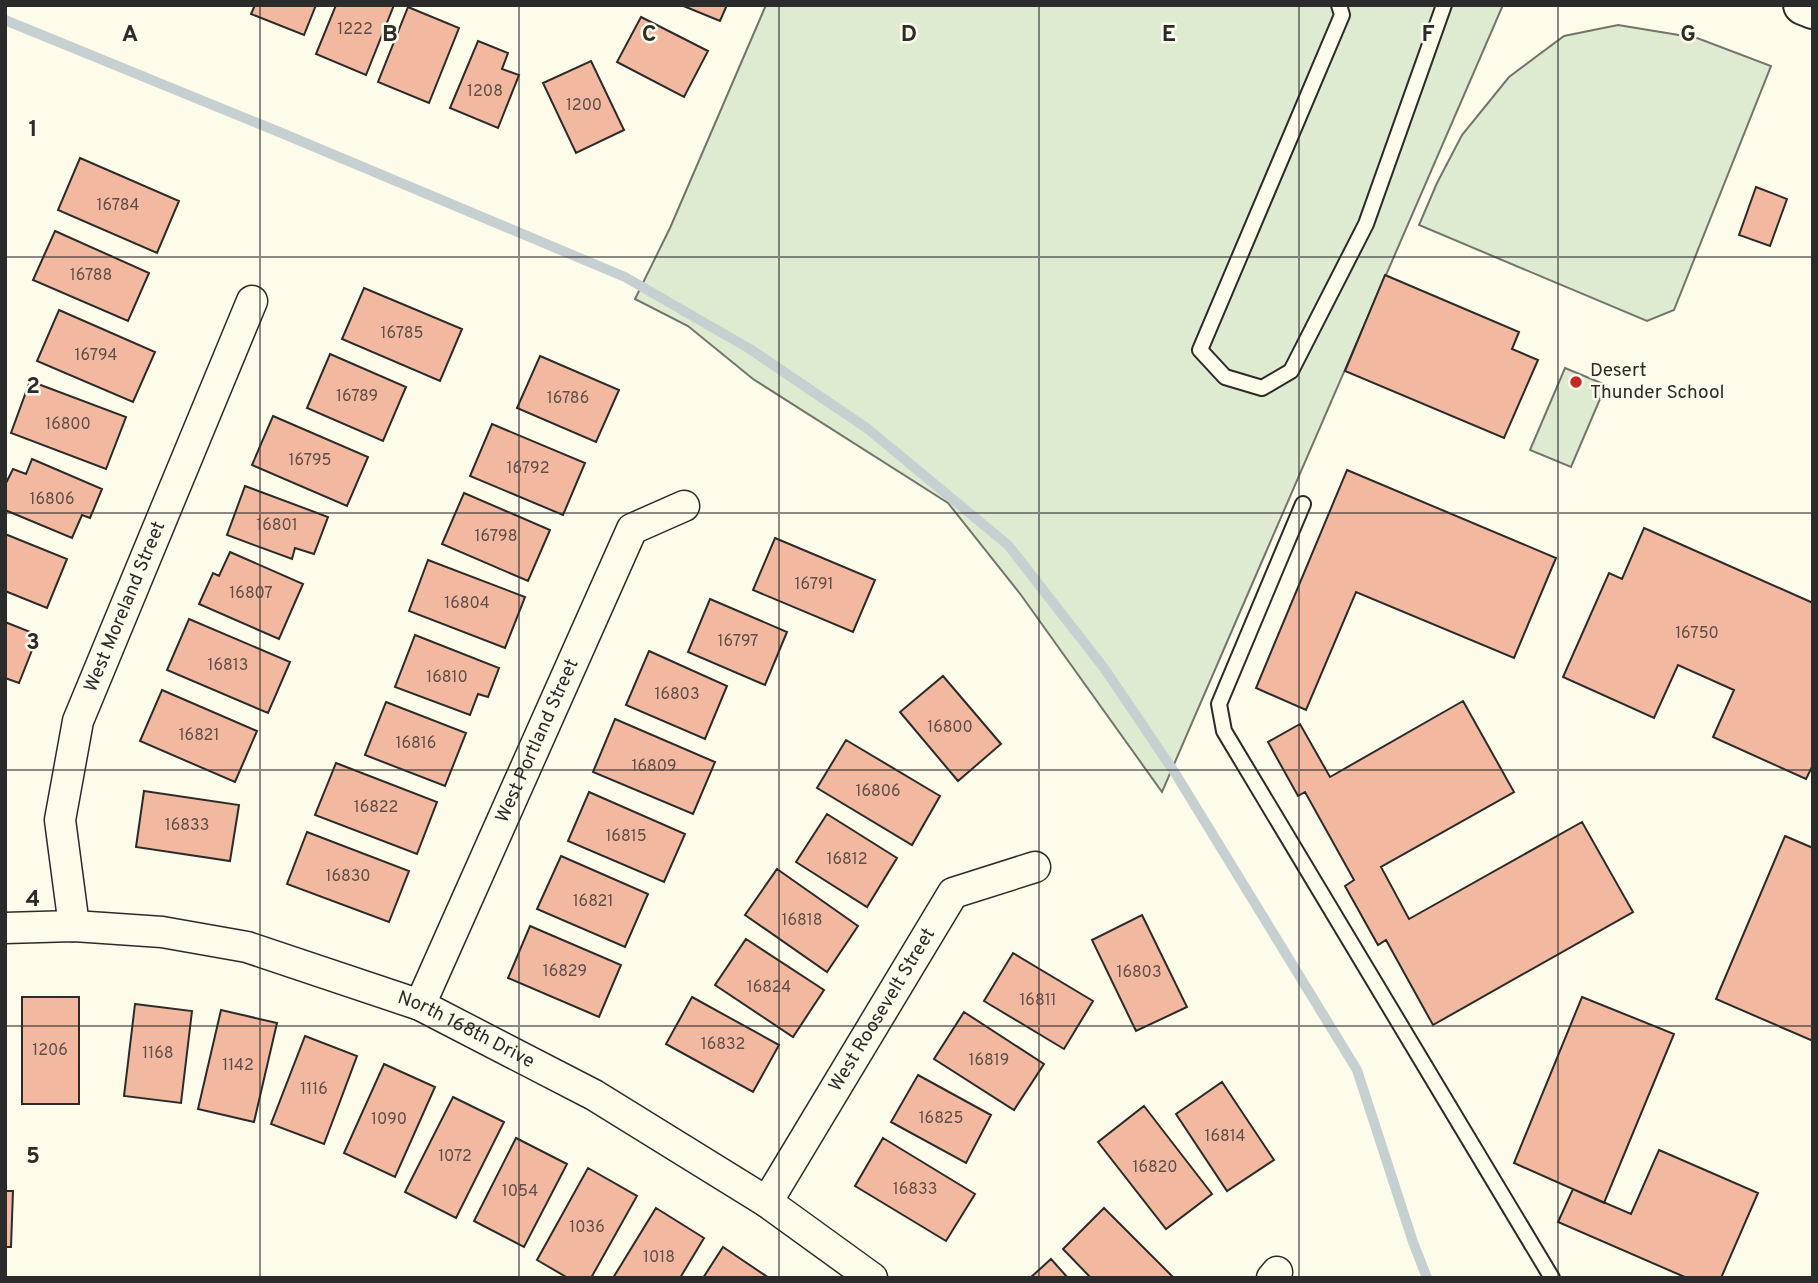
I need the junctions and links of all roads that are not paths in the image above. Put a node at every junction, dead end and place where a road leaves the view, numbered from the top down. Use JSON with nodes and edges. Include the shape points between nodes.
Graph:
{"nodes":[{"id":1,"x":1339,"y":5,"type":"edge"},
{"id":2,"x":1444,"y":5,"type":"edge"},
{"id":3,"x":1803,"y":5,"type":"edge"},
{"id":4,"x":1813,"y":9,"type":"edge"},
{"id":5,"x":252,"y":302,"type":"dead end"},
{"id":6,"x":1303,"y":504,"type":"dead end"},
{"id":7,"x":684,"y":506,"type":"dead end"},
{"id":8,"x":1035,"y":867,"type":"dead end"},
{"id":9,"x":74,"y":926,"type":"junction"},
{"id":10,"x":5,"y":928,"type":"edge"},
{"id":11,"x":421,"y":1005,"type":"junction"},
{"id":12,"x":767,"y":1202,"type":"junction"},
{"id":13,"x":872,"y":1278,"type":"edge"},
{"id":14,"x":1552,"y":1278,"type":"edge"}],
"edges":[{"from":1,"to":2,"type":"lane","via":[[1342,15],[1200,350],[1225,377],[1262,387],[1291,371],[1366,224]]},
{"from":3,"to":4,"type":"street"},
{"from":5,"to":9,"type":"street","name":"West Moreland Street","via":[[78,721],[60,820]]},
{"from":6,"to":14,"type":"lane","via":[[1219,704],[1224,731]]},
{"from":7,"to":11,"type":"street","name":"West Portland Street","via":[[632,529]]},
{"from":8,"to":12,"type":"street","name":"West Roosevelt Street","via":[[953,893]]},
{"from":9,"to":10,"type":"street","name":"North 168th Drive"},
{"from":9,"to":11,"type":"street","name":"North 168th Drive","via":[[162,932],[247,947]]},
{"from":11,"to":12,"type":"street","name":"North 168th Drive","via":[[594,1094]]},
{"from":12,"to":13,"type":"street","name":"North 168th Drive"}]}
